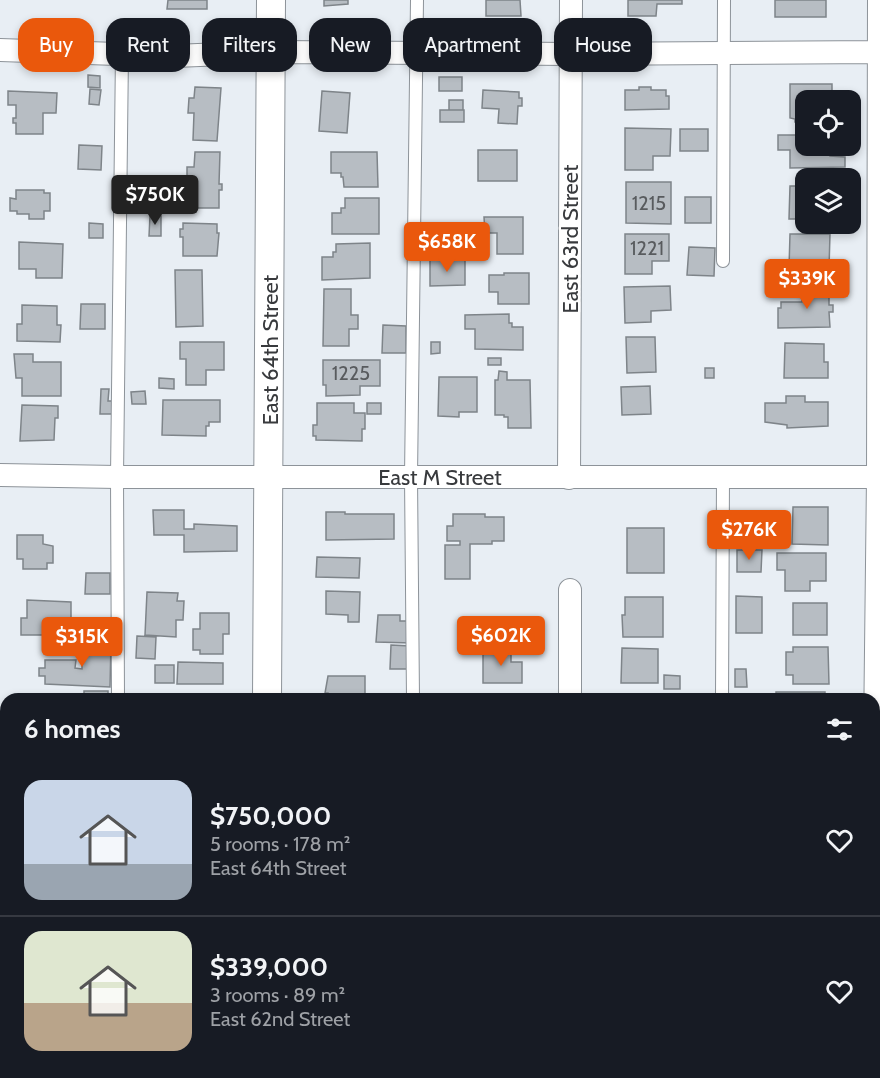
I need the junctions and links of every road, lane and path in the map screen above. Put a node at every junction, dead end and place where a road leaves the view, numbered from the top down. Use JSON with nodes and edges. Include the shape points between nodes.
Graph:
{"nodes":[{"id":1,"x":272,"y":0,"type":"edge"},
{"id":2,"x":417,"y":0,"type":"edge"},
{"id":3,"x":571,"y":0,"type":"edge"},
{"id":4,"x":724,"y":0,"type":"edge"},
{"id":5,"x":879,"y":0,"type":"edge"},
{"id":6,"x":272,"y":18,"type":"edge"},
{"id":7,"x":417,"y":18,"type":"edge"},
{"id":8,"x":571,"y":18,"type":"edge"},
{"id":9,"x":0,"y":50,"type":"edge"},
{"id":10,"x":297,"y":52,"type":"edge"},
{"id":11,"x":879,"y":52,"type":"edge"},
{"id":12,"x":106,"y":53,"type":"edge"},
{"id":13,"x":403,"y":53,"type":"edge"},
{"id":14,"x":652,"y":53,"type":"edge"},
{"id":15,"x":724,"y":53,"type":"junction"},
{"id":16,"x":122,"y":72,"type":"edge"},
{"id":17,"x":271,"y":72,"type":"edge"},
{"id":18,"x":417,"y":72,"type":"edge"},
{"id":19,"x":570,"y":72,"type":"edge"},
{"id":20,"x":723,"y":261,"type":"dead end"},
{"id":21,"x":0,"y":475,"type":"edge"},
{"id":22,"x":270,"y":476,"type":"junction"},
{"id":23,"x":117,"y":477,"type":"junction"},
{"id":24,"x":411,"y":477,"type":"junction"},
{"id":25,"x":723,"y":477,"type":"junction"},
{"id":26,"x":879,"y":477,"type":"edge"},
{"id":27,"x":569,"y":478,"type":"junction"},
{"id":28,"x":570,"y":590,"type":"dead end"},
{"id":29,"x":117,"y":693,"type":"edge"},
{"id":30,"x":267,"y":693,"type":"edge"},
{"id":31,"x":413,"y":693,"type":"edge"},
{"id":32,"x":570,"y":693,"type":"edge"},
{"id":33,"x":722,"y":693,"type":"edge"},
{"id":34,"x":876,"y":693,"type":"edge"}],
"edges":[{"from":1,"to":6,"type":"street","name":"East 64th Street"},
{"from":2,"to":7,"type":"lane"},
{"from":3,"to":8,"type":"street","name":"East 63rd Street"},
{"from":4,"to":15,"type":"lane"},
{"from":5,"to":11,"type":"street"},
{"from":9,"to":12,"type":"street"},
{"from":10,"to":13,"type":"street"},
{"from":11,"to":15,"type":"street"},
{"from":11,"to":26,"type":"street"},
{"from":14,"to":15,"type":"street"},
{"from":15,"to":20,"type":"lane"},
{"from":16,"to":23,"type":"lane"},
{"from":17,"to":22,"type":"street","name":"East 64th Street"},
{"from":18,"to":24,"type":"lane"},
{"from":19,"to":27,"type":"street","name":"East 63rd Street"},
{"from":21,"to":23,"type":"street","name":"East M Street"},
{"from":22,"to":23,"type":"street","name":"East M Street"},
{"from":22,"to":24,"type":"street","name":"East M Street"},
{"from":22,"to":30,"type":"street","name":"East 64th Street"},
{"from":23,"to":29,"type":"lane"},
{"from":24,"to":27,"type":"street","name":"East M Street"},
{"from":24,"to":31,"type":"lane"},
{"from":25,"to":26,"type":"street","name":"East M Street"},
{"from":25,"to":27,"type":"street","name":"East M Street"},
{"from":25,"to":33,"type":"lane"},
{"from":26,"to":34,"type":"street"},
{"from":28,"to":32,"type":"street"}]}
